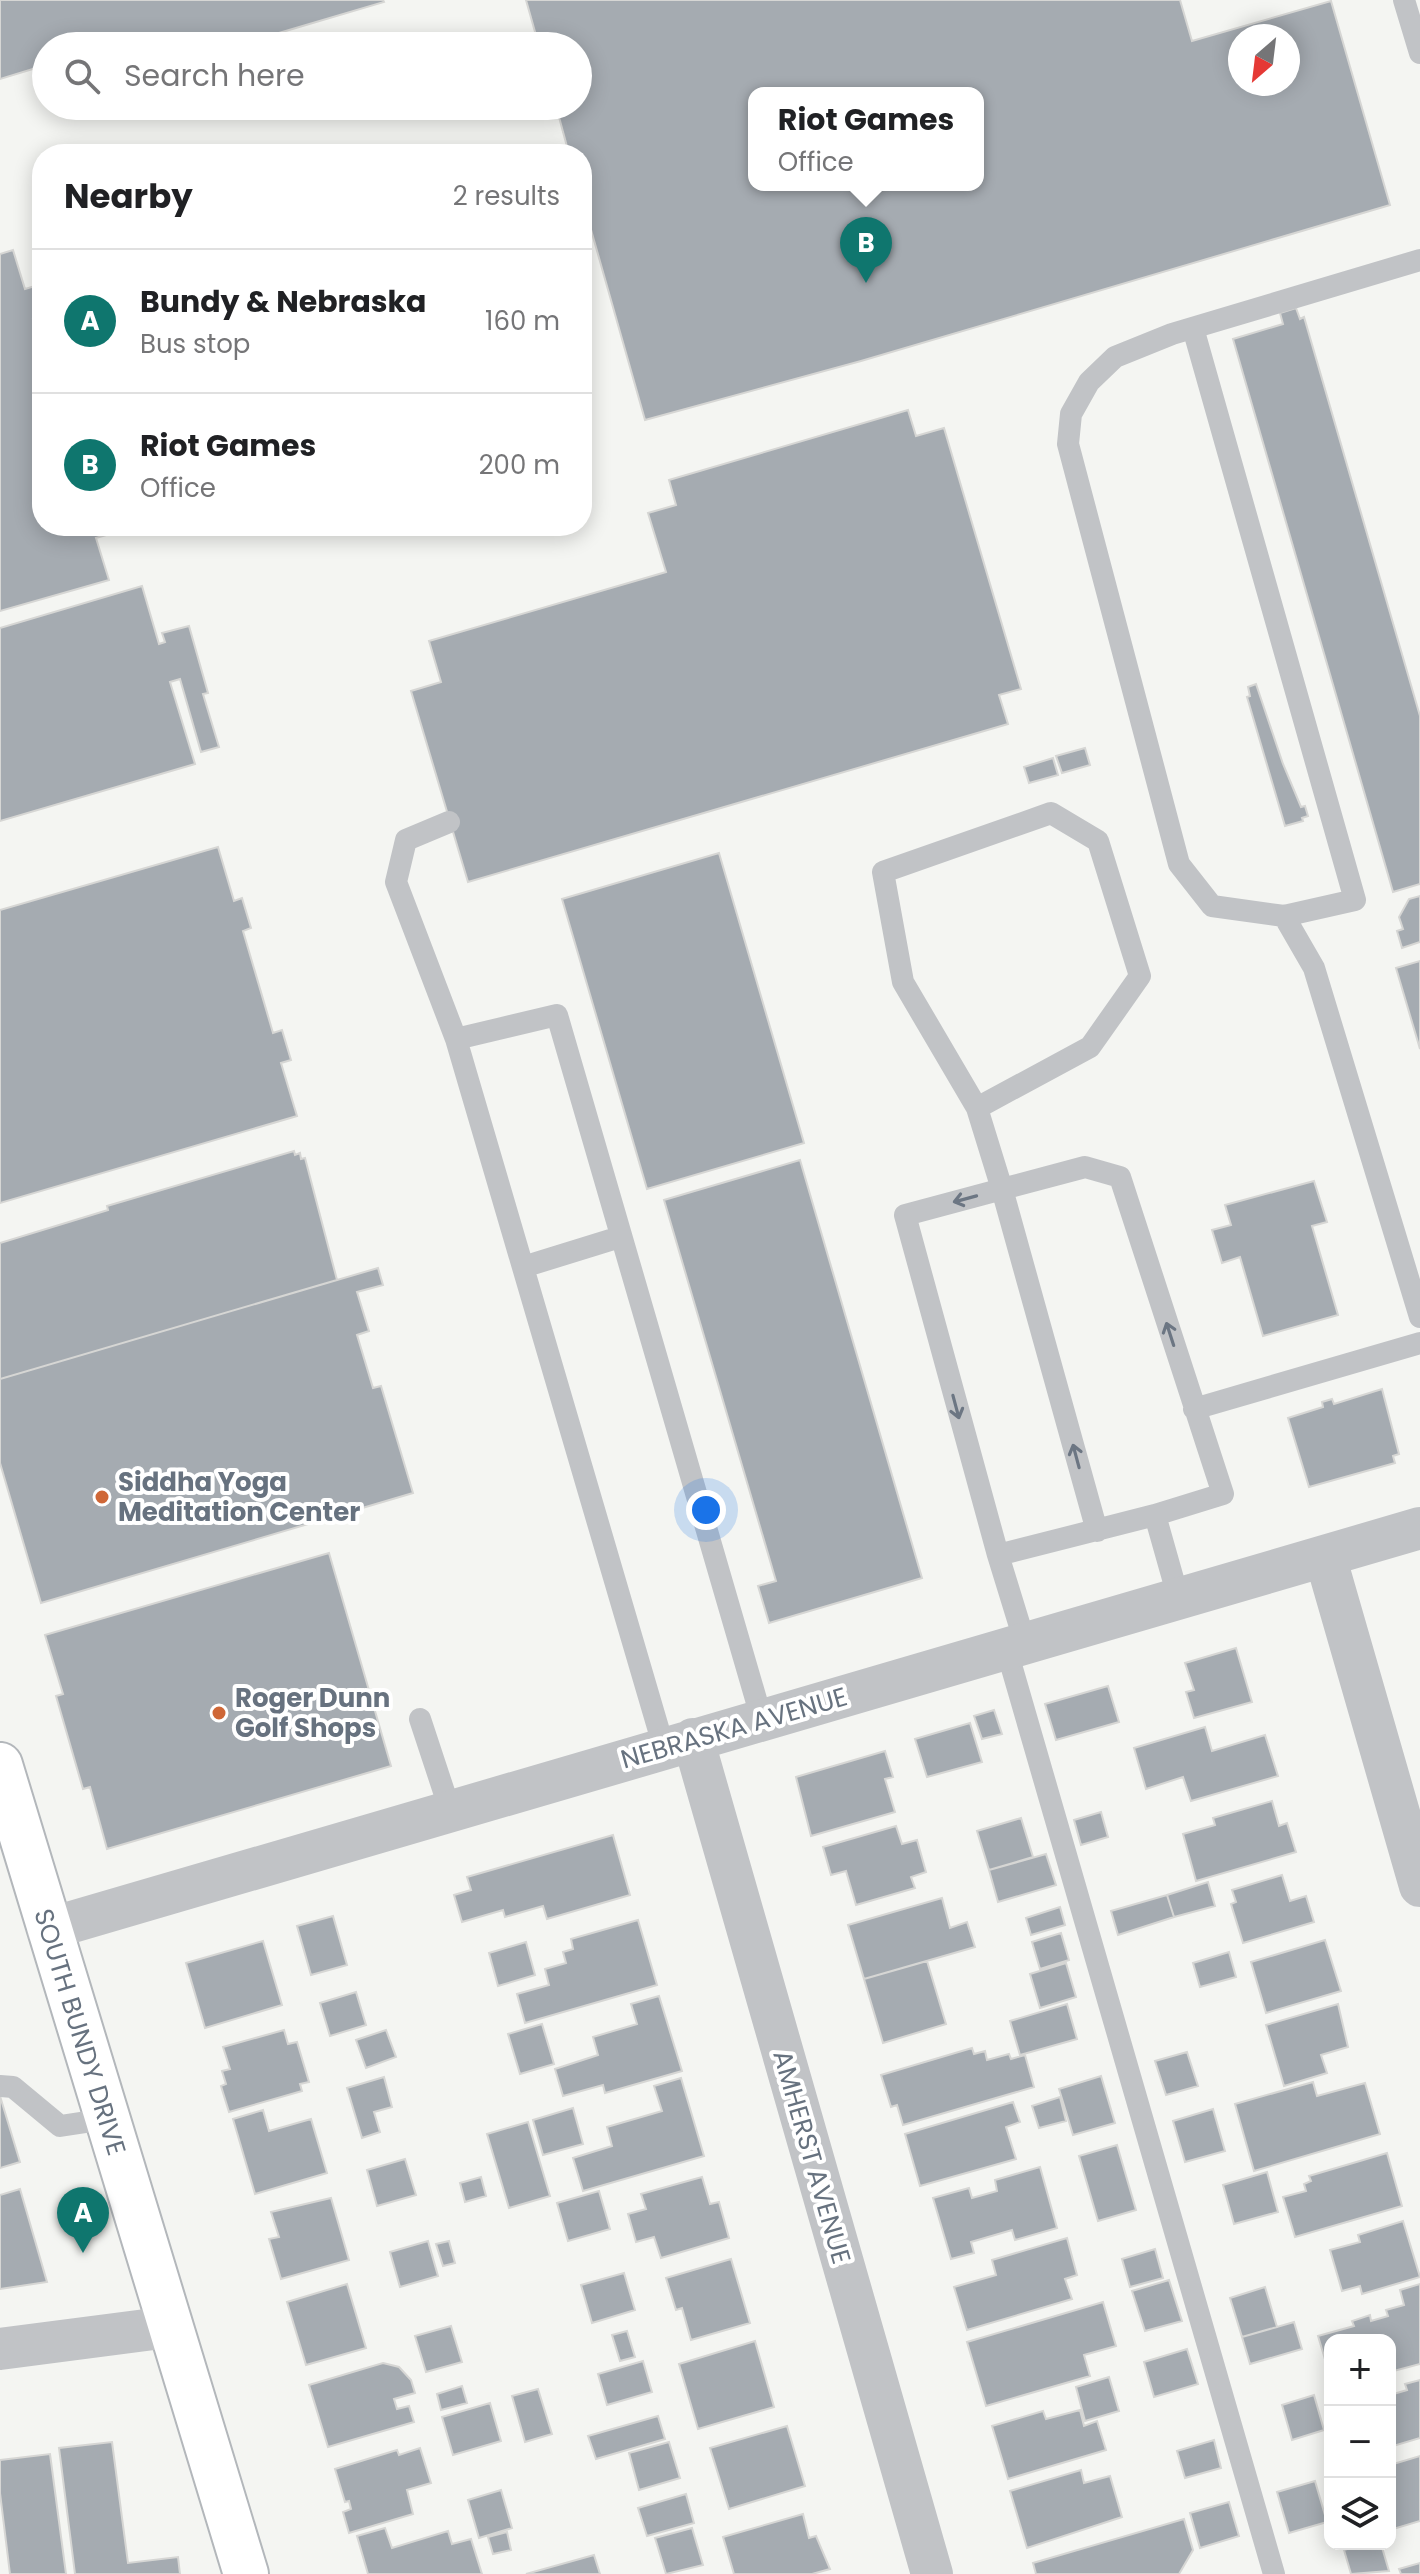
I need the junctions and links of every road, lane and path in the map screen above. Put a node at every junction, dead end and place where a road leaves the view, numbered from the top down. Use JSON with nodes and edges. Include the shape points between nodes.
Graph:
{"nodes":[{"id":1,"x":1404,"y":0,"type":"edge"},
{"id":2,"x":1420,"y":53,"type":"edge"},
{"id":3,"x":1420,"y":260,"type":"edge"},
{"id":4,"x":1193,"y":328,"type":"junction"},
{"id":5,"x":449,"y":822,"type":"dead end"},
{"id":6,"x":1284,"y":916,"type":"junction"},
{"id":7,"x":456,"y":1039,"type":"junction"},
{"id":8,"x":977,"y":1108,"type":"junction"},
{"id":9,"x":1002,"y":1189,"type":"junction"},
{"id":10,"x":620,"y":1237,"type":"junction"},
{"id":11,"x":523,"y":1267,"type":"junction"},
{"id":12,"x":1420,"y":1317,"type":"edge"},
{"id":13,"x":1420,"y":1343,"type":"edge"},
{"id":14,"x":1194,"y":1409,"type":"junction"},
{"id":15,"x":1155,"y":1515,"type":"junction"},
{"id":16,"x":1420,"y":1528,"type":"edge"},
{"id":17,"x":1097,"y":1531,"type":"junction"},
{"id":18,"x":998,"y":1555,"type":"junction"},
{"id":19,"x":1325,"y":1556,"type":"junction"},
{"id":20,"x":1179,"y":1600,"type":"junction"},
{"id":21,"x":1016,"y":1648,"type":"junction"},
{"id":22,"x":420,"y":1719,"type":"dead end"},
{"id":23,"x":762,"y":1720,"type":"junction"},
{"id":24,"x":678,"y":1744,"type":"junction"},
{"id":25,"x":0,"y":1765,"type":"edge"},
{"id":26,"x":450,"y":1810,"type":"junction"},
{"id":27,"x":1420,"y":1886,"type":"edge"},
{"id":28,"x":48,"y":1929,"type":"junction"},
{"id":29,"x":0,"y":2086,"type":"edge"},
{"id":30,"x":106,"y":2119,"type":"junction"},
{"id":31,"x":169,"y":2327,"type":"junction"},
{"id":32,"x":0,"y":2349,"type":"edge"},
{"id":33,"x":246,"y":2574,"type":"edge"},
{"id":34,"x":932,"y":2574,"type":"edge"},
{"id":35,"x":1274,"y":2574,"type":"edge"}],
"edges":[{"from":1,"to":2,"type":"lane"},
{"from":3,"to":4,"type":"lane"},
{"from":4,"to":6,"type":"lane","via":[[1355,900]]},
{"from":4,"to":6,"type":"lane","via":[[1115,357],[1089,382],[1071,414],[1068,444],[1179,864],[1212,906]]},
{"from":5,"to":7,"type":"lane","via":[[406,840],[396,882]]},
{"from":6,"to":12,"type":"lane","via":[[1314,968]]},
{"from":7,"to":10,"type":"lane","via":[[557,1015]]},
{"from":7,"to":11,"type":"lane"},
{"from":8,"to":8,"type":"lane","via":[[903,982],[883,872],[1051,813],[1098,841],[1140,976],[1090,1047]]},
{"from":8,"to":9,"type":"lane"},
{"from":14,"to":9,"type":"lane","one_way":true,"via":[[1120,1177],[1085,1167]]},
{"from":17,"to":9,"type":"lane","one_way":true},
{"from":9,"to":18,"type":"lane","one_way":true,"via":[[905,1215]]},
{"from":10,"to":11,"type":"lane"},
{"from":10,"to":23,"type":"lane"},
{"from":11,"to":24,"type":"lane"},
{"from":13,"to":14,"type":"lane"},
{"from":14,"to":15,"type":"lane","via":[[1223,1494]]},
{"from":15,"to":17,"type":"lane"},
{"from":15,"to":20,"type":"lane"},
{"from":16,"to":19,"type":"street","name":"NEBRASKA AVENUE"},
{"from":17,"to":18,"type":"lane"},
{"from":18,"to":21,"type":"lane"},
{"from":19,"to":20,"type":"street","name":"NEBRASKA AVENUE"},
{"from":19,"to":27,"type":"street"},
{"from":20,"to":21,"type":"street","name":"NEBRASKA AVENUE"},
{"from":21,"to":23,"type":"street","name":"NEBRASKA AVENUE"},
{"from":21,"to":35,"type":"lane"},
{"from":22,"to":26,"type":"lane"},
{"from":23,"to":24,"type":"street","name":"NEBRASKA AVENUE"},
{"from":24,"to":26,"type":"street","name":"NEBRASKA AVENUE"},
{"from":24,"to":34,"type":"street","name":"AMHERST AVENUE"},
{"from":25,"to":28,"type":"main road","name":"SOUTH BUNDY DRIVE"},
{"from":26,"to":28,"type":"street","name":"NEBRASKA AVENUE"},
{"from":28,"to":30,"type":"main road","name":"SOUTH BUNDY DRIVE"},
{"from":29,"to":30,"type":"lane","via":[[13,2087],[60,2126]]},
{"from":30,"to":31,"type":"main road","name":"SOUTH BUNDY DRIVE"},
{"from":31,"to":32,"type":"street"},
{"from":31,"to":33,"type":"main road","name":"SOUTH BUNDY DRIVE"}]}
